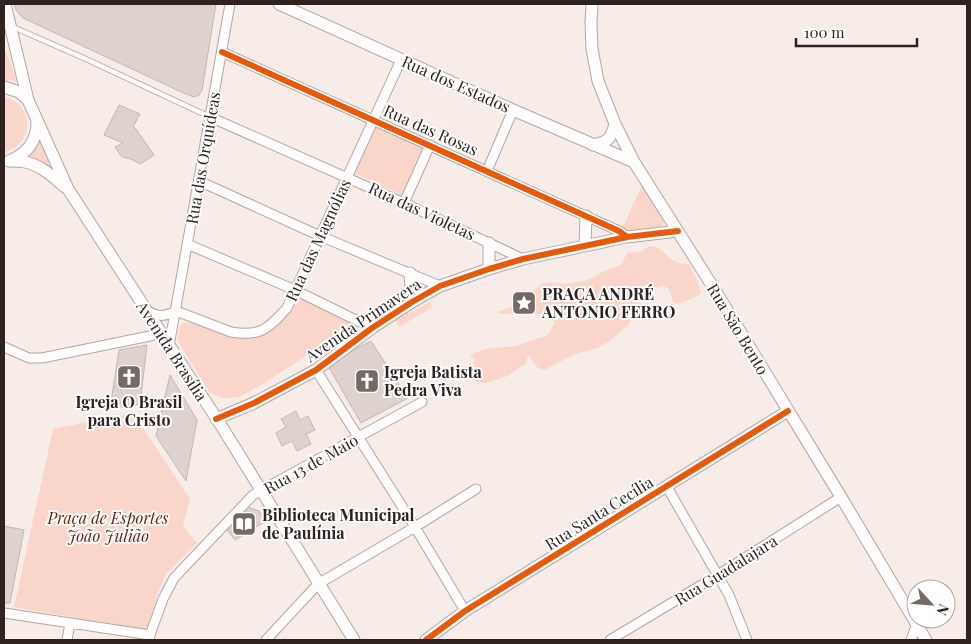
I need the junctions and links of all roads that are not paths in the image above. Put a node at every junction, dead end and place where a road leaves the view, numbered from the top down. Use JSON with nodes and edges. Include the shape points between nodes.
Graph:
{"nodes":[{"id":1,"x":5,"y":4,"type":"edge"},
{"id":2,"x":230,"y":4,"type":"edge"},
{"id":3,"x":279,"y":4,"type":"edge"},
{"id":4,"x":592,"y":4,"type":"edge"},
{"id":5,"x":6,"y":27,"type":"edge"},
{"id":6,"x":222,"y":52,"type":"junction"},
{"id":7,"x":401,"y":60,"type":"junction"},
{"id":8,"x":4,"y":87,"type":"edge"},
{"id":9,"x":28,"y":100,"type":"junction"},
{"id":10,"x":513,"y":110,"type":"junction"},
{"id":11,"x":210,"y":116,"type":"junction"},
{"id":12,"x":37,"y":120,"type":"junction"},
{"id":13,"x":374,"y":120,"type":"junction"},
{"id":14,"x":615,"y":124,"type":"junction"},
{"id":15,"x":430,"y":145,"type":"junction"},
{"id":16,"x":593,"y":145,"type":"junction"},
{"id":17,"x":6,"y":161,"type":"edge"},
{"id":18,"x":634,"y":162,"type":"junction"},
{"id":19,"x":487,"y":171,"type":"junction"},
{"id":20,"x":347,"y":177,"type":"junction"},
{"id":21,"x":199,"y":181,"type":"junction"},
{"id":22,"x":68,"y":190,"type":"junction"},
{"id":23,"x":404,"y":202,"type":"junction"},
{"id":24,"x":586,"y":216,"type":"junction"},
{"id":25,"x":678,"y":231,"type":"junction"},
{"id":26,"x":320,"y":236,"type":"junction"},
{"id":27,"x":627,"y":237,"type":"junction"},
{"id":28,"x":489,"y":243,"type":"junction"},
{"id":29,"x":187,"y":244,"type":"junction"},
{"id":30,"x":585,"y":246,"type":"junction"},
{"id":31,"x":523,"y":259,"type":"junction"},
{"id":32,"x":489,"y":269,"type":"junction"},
{"id":33,"x":410,"y":274,"type":"junction"},
{"id":34,"x":440,"y":286,"type":"junction"},
{"id":35,"x":295,"y":290,"type":"junction"},
{"id":36,"x":412,"y":302,"type":"junction"},
{"id":37,"x":146,"y":310,"type":"junction"},
{"id":38,"x":176,"y":311,"type":"junction"},
{"id":39,"x":372,"y":328,"type":"junction"},
{"id":40,"x":161,"y":333,"type":"junction"},
{"id":41,"x":169,"y":346,"type":"junction"},
{"id":42,"x":4,"y":347,"type":"edge"},
{"id":43,"x":316,"y":370,"type":"junction"},
{"id":44,"x":422,"y":402,"type":"dead end"},
{"id":45,"x":788,"y":411,"type":"junction"},
{"id":46,"x":216,"y":419,"type":"junction"},
{"id":47,"x":358,"y":438,"type":"junction"},
{"id":48,"x":667,"y":487,"type":"junction"},
{"id":49,"x":476,"y":489,"type":"dead end"},
{"id":50,"x":262,"y":491,"type":"junction"},
{"id":51,"x":841,"y":497,"type":"junction"},
{"id":52,"x":414,"y":527,"type":"junction"},
{"id":53,"x":718,"y":575,"type":"junction"},
{"id":54,"x":318,"y":584,"type":"junction"},
{"id":55,"x":906,"y":609,"type":"edge"},
{"id":56,"x":465,"y":612,"type":"junction"},
{"id":57,"x":4,"y":613,"type":"edge"},
{"id":58,"x":70,"y":623,"type":"junction"},
{"id":59,"x":918,"y":629,"type":"edge"},
{"id":60,"x":149,"y":638,"type":"edge"},
{"id":61,"x":67,"y":640,"type":"edge"},
{"id":62,"x":266,"y":640,"type":"edge"},
{"id":63,"x":354,"y":640,"type":"edge"},
{"id":64,"x":426,"y":640,"type":"edge"},
{"id":65,"x":610,"y":640,"type":"edge"},
{"id":66,"x":747,"y":640,"type":"edge"},
{"id":67,"x":926,"y":640,"type":"edge"}],
"edges":[{"from":1,"to":5,"type":"main road"},
{"from":2,"to":6,"type":"street","name":"Rua das Orquídeas"},
{"from":3,"to":7,"type":"main road","name":"Rua dos Estados"},
{"from":4,"to":14,"type":"main road","name":"Rua São Bento","via":[[592,49],[598,81]]},
{"from":5,"to":9,"type":"main road"},
{"from":5,"to":11,"type":"lane","via":[[86,59]]},
{"from":6,"to":11,"type":"street","name":"Rua das Orquídeas"},
{"from":6,"to":13,"type":"street","name":"Rua das Rosas"},
{"from":7,"to":10,"type":"main road","name":"Rua dos Estados"},
{"from":7,"to":13,"type":"street","name":"Rua das Magnólias"},
{"from":8,"to":9,"type":"main road","via":[[19,92]]},
{"from":9,"to":12,"type":"main road","name":"Avenida Brasília"},
{"from":10,"to":16,"type":"main road","name":"Rua dos Estados"},
{"from":10,"to":19,"type":"street"},
{"from":11,"to":20,"type":"street","name":"Rua das Violetas"},
{"from":11,"to":21,"type":"street","name":"Rua das Orquídeas"},
{"from":12,"to":17,"type":"main road","via":[[31,146],[17,158]]},
{"from":12,"to":22,"type":"main road","name":"Avenida Brasília"},
{"from":13,"to":15,"type":"street","name":"Rua das Rosas"},
{"from":13,"to":20,"type":"street","name":"Rua das Magnólias"},
{"from":14,"to":16,"type":"main road","via":[[608,139]]},
{"from":14,"to":18,"type":"main road","name":"Rua São Bento"},
{"from":15,"to":19,"type":"street","name":"Rua das Rosas"},
{"from":15,"to":23,"type":"street"},
{"from":16,"to":18,"type":"main road","name":"Rua dos Estados"},
{"from":17,"to":22,"type":"main road","name":"Avenida Brasília","via":[[35,165]]},
{"from":18,"to":25,"type":"main road","name":"Rua São Bento"},
{"from":19,"to":24,"type":"street","name":"Rua das Rosas"},
{"from":20,"to":23,"type":"street","name":"Rua das Violetas"},
{"from":20,"to":26,"type":"street","name":"Rua das Magnólias"},
{"from":21,"to":26,"type":"street"},
{"from":21,"to":29,"type":"street","name":"Rua das Orquídeas"},
{"from":22,"to":37,"type":"main road","name":"Avenida Brasília"},
{"from":23,"to":28,"type":"street","name":"Rua das Violetas"},
{"from":24,"to":27,"type":"street","name":"Rua das Rosas"},
{"from":24,"to":30,"type":"main road"},
{"from":25,"to":27,"type":"main road","name":"Avenida Primavera"},
{"from":25,"to":45,"type":"main road","name":"Rua São Bento"},
{"from":26,"to":33,"type":"street"},
{"from":26,"to":35,"type":"street","name":"Rua das Magnólias"},
{"from":27,"to":30,"type":"main road","name":"Avenida Primavera"},
{"from":28,"to":31,"type":"street","name":"Rua das Violetas"},
{"from":28,"to":32,"type":"main road"},
{"from":29,"to":35,"type":"street"},
{"from":29,"to":38,"type":"street","name":"Rua das Orquídeas"},
{"from":30,"to":31,"type":"main road","name":"Avenida Primavera"},
{"from":31,"to":32,"type":"main road","name":"Avenida Primavera"},
{"from":32,"to":34,"type":"main road","name":"Avenida Primavera"},
{"from":33,"to":34,"type":"street"},
{"from":33,"to":36,"type":"main road"},
{"from":34,"to":36,"type":"main road","name":"Avenida Primavera"},
{"from":35,"to":38,"type":"street","name":"Rua das Magnólias","via":[[287,308],[268,328],[249,334],[231,332]]},
{"from":35,"to":39,"type":"street"},
{"from":36,"to":39,"type":"main road","name":"Avenida Primavera"},
{"from":37,"to":38,"type":"street","via":[[162,316]]},
{"from":37,"to":40,"type":"main road","name":"Avenida Brasília"},
{"from":38,"to":41,"type":"street","name":"Rua das Orquídeas"},
{"from":39,"to":43,"type":"main road","name":"Avenida Primavera"},
{"from":40,"to":41,"type":"main road","name":"Avenida Brasília"},
{"from":40,"to":42,"type":"street","via":[[42,358],[29,358]]},
{"from":41,"to":46,"type":"main road","name":"Avenida Brasília"},
{"from":43,"to":46,"type":"main road","name":"Avenida Primavera"},
{"from":43,"to":47,"type":"street"},
{"from":44,"to":47,"type":"street","name":"Rua 13 de Maio"},
{"from":45,"to":48,"type":"main road","name":"Rua Santa Cecília"},
{"from":45,"to":51,"type":"main road","name":"Rua São Bento"},
{"from":46,"to":50,"type":"main road","name":"Avenida Brasília"},
{"from":47,"to":50,"type":"street","name":"Rua 13 de Maio"},
{"from":47,"to":52,"type":"street"},
{"from":48,"to":53,"type":"street"},
{"from":48,"to":56,"type":"main road","name":"Rua Santa Cecília"},
{"from":49,"to":52,"type":"street"},
{"from":50,"to":54,"type":"main road","name":"Avenida Brasília"},
{"from":50,"to":60,"type":"street","name":"Rua 13 de Maio","via":[[253,496],[174,578]]},
{"from":51,"to":53,"type":"street","name":"Rua Guadalajara"},
{"from":51,"to":55,"type":"main road","name":"Rua São Bento"},
{"from":52,"to":54,"type":"street"},
{"from":52,"to":56,"type":"street"},
{"from":53,"to":65,"type":"street","name":"Rua Guadalajara"},
{"from":53,"to":66,"type":"street"},
{"from":54,"to":62,"type":"street"},
{"from":54,"to":63,"type":"main road","name":"Avenida Brasília"},
{"from":56,"to":64,"type":"main road","name":"Rua Santa Cecília"},
{"from":57,"to":58,"type":"street"},
{"from":58,"to":60,"type":"street"},
{"from":58,"to":61,"type":"street"},
{"from":59,"to":67,"type":"main road","name":"Rua São Bento"}]}
